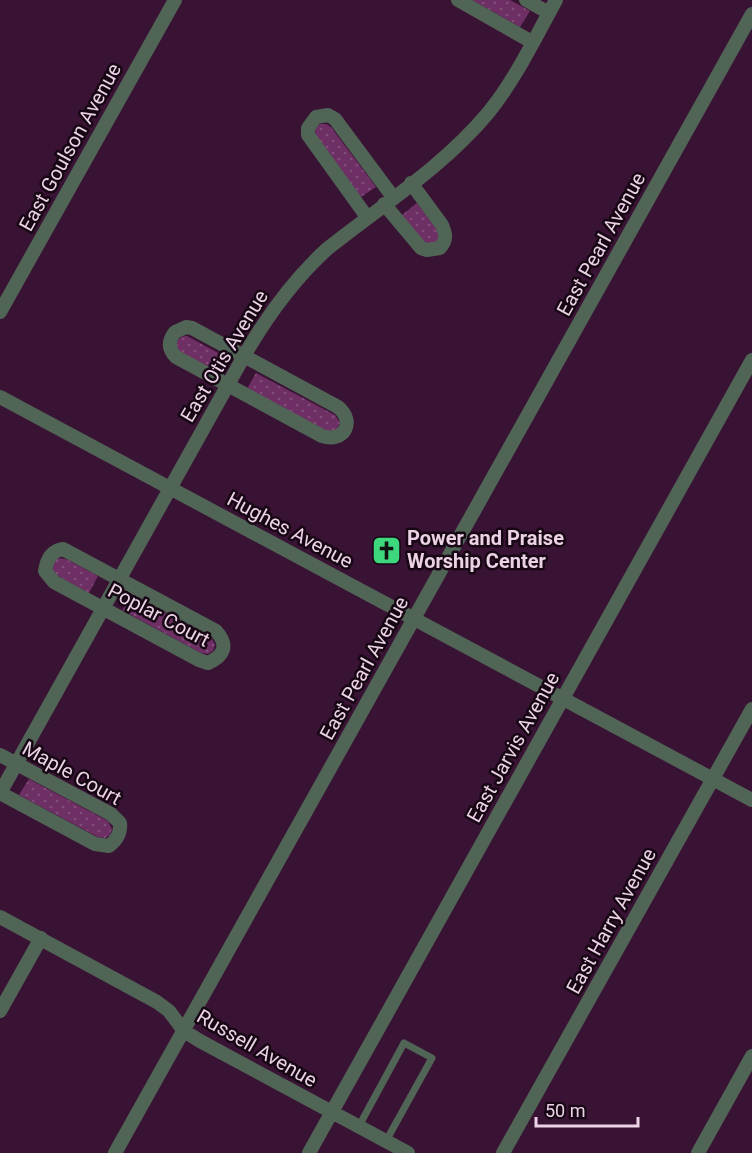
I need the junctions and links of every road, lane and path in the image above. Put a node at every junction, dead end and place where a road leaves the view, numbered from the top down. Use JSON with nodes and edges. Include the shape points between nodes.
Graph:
{"nodes":[{"id":1,"x":175,"y":0,"type":"edge"},
{"id":2,"x":458,"y":0,"type":"edge"},
{"id":3,"x":526,"y":0,"type":"edge"},
{"id":4,"x":556,"y":0,"type":"edge"},
{"id":5,"x":549,"y":13,"type":"junction"},
{"id":6,"x":752,"y":14,"type":"edge"},
{"id":7,"x":532,"y":42,"type":"junction"},
{"id":8,"x":411,"y":183,"type":"junction"},
{"id":9,"x":389,"y":200,"type":"junction"},
{"id":10,"x":367,"y":217,"type":"junction"},
{"id":11,"x":0,"y":312,"type":"edge"},
{"id":12,"x":244,"y":356,"type":"junction"},
{"id":13,"x":752,"y":360,"type":"edge"},
{"id":14,"x":227,"y":386,"type":"junction"},
{"id":15,"x":0,"y":397,"type":"edge"},
{"id":16,"x":170,"y":488,"type":"junction"},
{"id":17,"x":120,"y":579,"type":"junction"},
{"id":18,"x":103,"y":608,"type":"junction"},
{"id":19,"x":414,"y":618,"type":"junction"},
{"id":20,"x":562,"y":698,"type":"junction"},
{"id":21,"x":752,"y":709,"type":"edge"},
{"id":22,"x":0,"y":754,"type":"edge"},
{"id":23,"x":16,"y":764,"type":"junction"},
{"id":24,"x":712,"y":779,"type":"junction"},
{"id":25,"x":0,"y":793,"type":"edge"},
{"id":26,"x":752,"y":800,"type":"edge"},
{"id":27,"x":0,"y":917,"type":"edge"},
{"id":28,"x":41,"y":938,"type":"junction"},
{"id":29,"x":0,"y":1011,"type":"edge"},
{"id":30,"x":184,"y":1030,"type":"junction"},
{"id":31,"x":752,"y":1056,"type":"edge"},
{"id":32,"x":332,"y":1112,"type":"junction"},
{"id":33,"x":359,"y":1126,"type":"junction"},
{"id":34,"x":386,"y":1141,"type":"junction"},
{"id":35,"x":115,"y":1153,"type":"edge"},
{"id":36,"x":309,"y":1153,"type":"edge"},
{"id":37,"x":408,"y":1153,"type":"edge"},
{"id":38,"x":504,"y":1153,"type":"edge"},
{"id":39,"x":698,"y":1153,"type":"edge"}],
"edges":[{"from":1,"to":11,"type":"street","name":"East Goulson Avenue"},
{"from":2,"to":7,"type":"street"},
{"from":3,"to":5,"type":"street"},
{"from":4,"to":5,"type":"street","name":"East Otis Avenue"},
{"from":5,"to":7,"type":"street","name":"East Otis Avenue"},
{"from":6,"to":19,"type":"street","name":"East Pearl Avenue"},
{"from":7,"to":8,"type":"street","name":"East Otis Avenue","via":[[488,113],[444,158]]},
{"from":8,"to":9,"type":"street","name":"East Otis Avenue"},
{"from":8,"to":9,"type":"street","via":[[446,232],[440,248],[422,248]]},
{"from":9,"to":10,"type":"street","name":"East Otis Avenue"},
{"from":9,"to":10,"type":"street","via":[[335,119],[328,115],[316,117],[308,135]]},
{"from":10,"to":12,"type":"street","name":"East Otis Avenue","via":[[309,265],[278,302]]},
{"from":12,"to":14,"type":"street","name":"East Otis Avenue"},
{"from":12,"to":14,"type":"street","via":[[192,328],[180,328],[172,336],[170,348],[176,357]]},
{"from":12,"to":14,"type":"street","via":[[338,407],[346,415],[346,428],[338,437],[322,436]]},
{"from":13,"to":20,"type":"street","name":"East Jarvis Avenue"},
{"from":14,"to":16,"type":"street","name":"East Otis Avenue"},
{"from":15,"to":16,"type":"street","name":"Hughes Avenue"},
{"from":16,"to":17,"type":"street","name":"East Otis Avenue"},
{"from":16,"to":19,"type":"street","name":"Hughes Avenue"},
{"from":17,"to":18,"type":"street","name":"East Otis Avenue"},
{"from":17,"to":18,"type":"street","name":"Poplar Court","via":[[63,549],[50,556],[45,571],[54,582]]},
{"from":17,"to":18,"type":"street","name":"Poplar Court","via":[[216,631],[225,644],[223,651],[208,663],[199,660]]},
{"from":18,"to":23,"type":"street","name":"East Otis Avenue"},
{"from":19,"to":20,"type":"street","name":"Hughes Avenue"},
{"from":19,"to":30,"type":"street","name":"East Pearl Avenue"},
{"from":20,"to":24,"type":"street","name":"Hughes Avenue"},
{"from":20,"to":32,"type":"street","name":"East Jarvis Avenue"},
{"from":21,"to":24,"type":"street","name":"East Harry Avenue"},
{"from":22,"to":23,"type":"street","name":"Maple Court"},
{"from":23,"to":25,"type":"street","name":"East Otis Avenue"},
{"from":23,"to":25,"type":"street","name":"Maple Court","via":[[111,814],[120,823],[116,841],[109,846],[95,844]]},
{"from":24,"to":26,"type":"street","name":"Hughes Avenue"},
{"from":24,"to":38,"type":"street","name":"East Harry Avenue"},
{"from":27,"to":28,"type":"street","name":"Russell Avenue"},
{"from":28,"to":29,"type":"street"},
{"from":28,"to":30,"type":"street","name":"Russell Avenue","via":[[158,1002]]},
{"from":30,"to":32,"type":"street","name":"Russell Avenue"},
{"from":30,"to":35,"type":"street","name":"East Pearl Avenue"},
{"from":31,"to":39,"type":"street"},
{"from":32,"to":33,"type":"street","name":"Russell Avenue"},
{"from":32,"to":36,"type":"street","name":"East Jarvis Avenue"},
{"from":33,"to":34,"type":"street","name":"Russell Avenue"},
{"from":33,"to":34,"type":"lane","via":[[404,1043],[432,1058]]},
{"from":34,"to":37,"type":"street","name":"Russell Avenue"}]}
